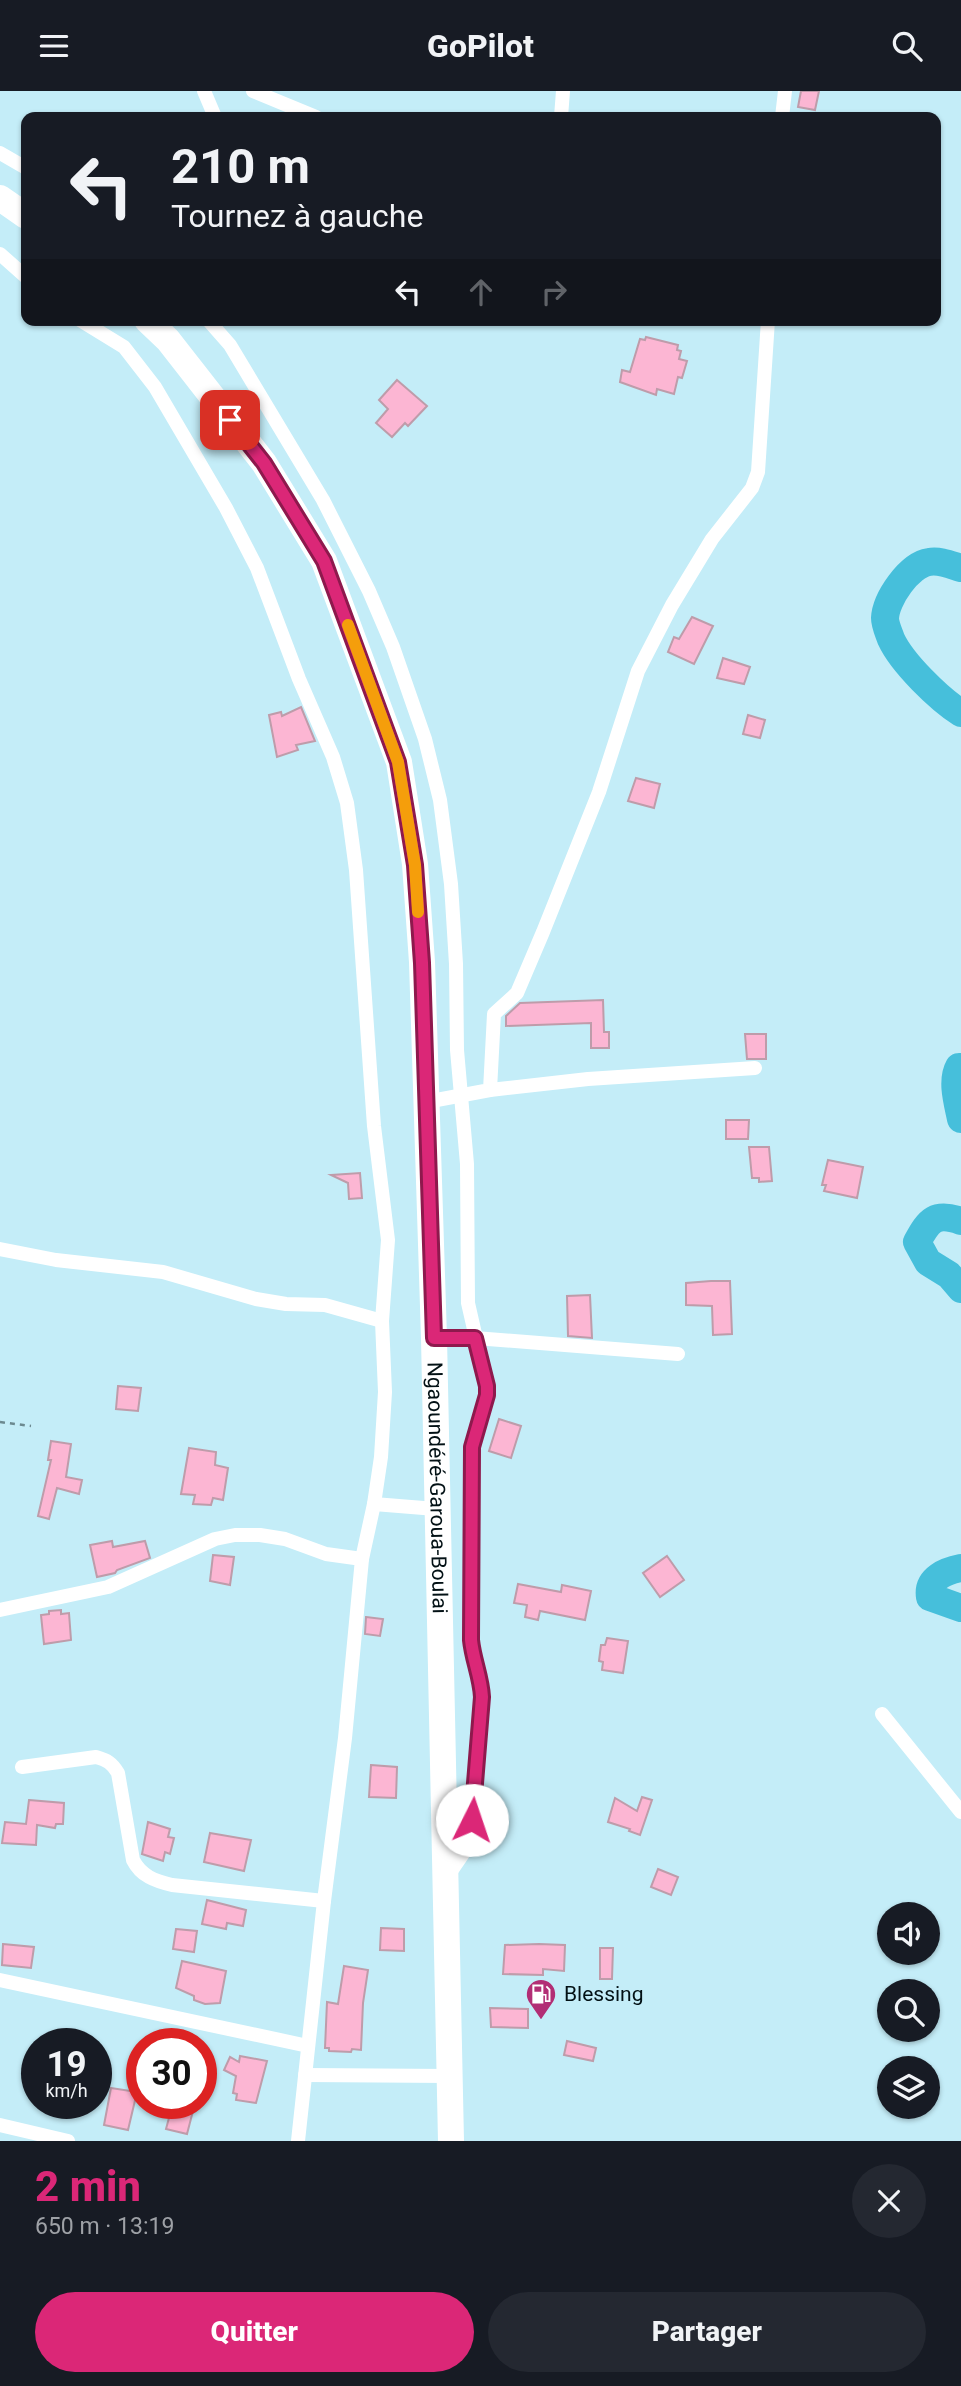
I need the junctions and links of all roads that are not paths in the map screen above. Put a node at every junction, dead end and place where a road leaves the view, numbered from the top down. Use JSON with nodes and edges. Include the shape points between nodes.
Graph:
{"nodes":[{"id":1,"x":204,"y":91,"type":"edge"},
{"id":2,"x":253,"y":91,"type":"edge"},
{"id":3,"x":564,"y":91,"type":"edge"},
{"id":4,"x":785,"y":91,"type":"edge"},
{"id":5,"x":213,"y":112,"type":"edge"},
{"id":6,"x":304,"y":112,"type":"edge"},
{"id":7,"x":562,"y":112,"type":"edge"},
{"id":8,"x":783,"y":112,"type":"edge"},
{"id":9,"x":0,"y":152,"type":"edge"},
{"id":10,"x":21,"y":165,"type":"edge"},
{"id":11,"x":0,"y":198,"type":"edge"},
{"id":12,"x":21,"y":213,"type":"edge"},
{"id":13,"x":0,"y":254,"type":"edge"},
{"id":14,"x":21,"y":273,"type":"edge"},
{"id":15,"x":90,"y":326,"type":"edge"},
{"id":16,"x":153,"y":326,"type":"edge"},
{"id":17,"x":213,"y":326,"type":"edge"},
{"id":18,"x":768,"y":326,"type":"edge"},
{"id":19,"x":755,"y":1068,"type":"dead end"},
{"id":20,"x":490,"y":1090,"type":"junction"},
{"id":21,"x":461,"y":1095,"type":"junction"},
{"id":22,"x":426,"y":1102,"type":"junction"},
{"id":23,"x":0,"y":1249,"type":"edge"},
{"id":24,"x":382,"y":1321,"type":"junction"},
{"id":25,"x":434,"y":1338,"type":"junction"},
{"id":26,"x":475,"y":1338,"type":"junction"},
{"id":27,"x":678,"y":1354,"type":"dead end"},
{"id":28,"x":374,"y":1504,"type":"junction"},
{"id":29,"x":436,"y":1509,"type":"junction"},
{"id":30,"x":362,"y":1559,"type":"junction"},
{"id":31,"x":0,"y":1610,"type":"edge"},
{"id":32,"x":882,"y":1714,"type":"dead end"},
{"id":33,"x":22,"y":1767,"type":"dead end"},
{"id":34,"x":961,"y":1812,"type":"edge"},
{"id":35,"x":445,"y":1879,"type":"junction"},
{"id":36,"x":324,"y":1901,"type":"junction"},
{"id":37,"x":0,"y":1980,"type":"edge"},
{"id":38,"x":308,"y":2046,"type":"junction"},
{"id":39,"x":305,"y":2075,"type":"junction"},
{"id":40,"x":450,"y":2075,"type":"junction"},
{"id":41,"x":0,"y":2125,"type":"edge"},
{"id":42,"x":68,"y":2141,"type":"edge"},
{"id":43,"x":298,"y":2141,"type":"edge"},
{"id":44,"x":451,"y":2141,"type":"edge"}],
"edges":[{"from":1,"to":5,"type":"street"},
{"from":2,"to":6,"type":"street"},
{"from":3,"to":7,"type":"street"},
{"from":4,"to":8,"type":"street"},
{"from":9,"to":10,"type":"street"},
{"from":11,"to":12,"type":"highway"},
{"from":13,"to":14,"type":"street"},
{"from":15,"to":24,"type":"street","via":[[124,347],[155,387],[226,508],[257,568],[337,768],[356,870],[374,1126],[388,1240]]},
{"from":16,"to":22,"type":"highway","name":"Ngaoundéré-Garoua-Boulai","via":[[264,463],[324,561],[398,762],[415,865]]},
{"from":17,"to":21,"type":"street","via":[[230,345],[323,500],[393,647],[425,739],[440,800],[451,884]]},
{"from":18,"to":20,"type":"street","via":[[758,472],[752,488],[712,539],[672,605],[638,671],[602,783],[543,932],[517,993],[494,1014]]},
{"from":19,"to":20,"type":"street"},
{"from":20,"to":21,"type":"street"},
{"from":21,"to":22,"type":"street"},
{"from":21,"to":26,"type":"street","via":[[467,1164],[468,1303]]},
{"from":22,"to":25,"type":"highway","name":"Ngaoundéré-Garoua-Boulai"},
{"from":23,"to":24,"type":"street","via":[[163,1272],[256,1299],[325,1305]]},
{"from":24,"to":28,"type":"street","via":[[385,1392]]},
{"from":25,"to":26,"type":"street"},
{"from":25,"to":29,"type":"highway","name":"Ngaoundéré-Garoua-Boulai"},
{"from":26,"to":27,"type":"street"},
{"from":26,"to":35,"type":"street","via":[[487,1386],[472,1447],[471,1640],[482,1697],[471,1842]]},
{"from":28,"to":29,"type":"street"},
{"from":28,"to":30,"type":"street"},
{"from":29,"to":35,"type":"highway","name":"Ngaoundéré-Garoua-Boulai"},
{"from":30,"to":31,"type":"street","via":[[285,1539],[235,1535],[215,1539],[108,1587]]},
{"from":30,"to":36,"type":"street"},
{"from":32,"to":34,"type":"street"},
{"from":33,"to":36,"type":"street","via":[[96,1758],[113,1765],[133,1860],[148,1877],[172,1885]]},
{"from":35,"to":40,"type":"highway","name":"Ngaoundéré-Garoua-Boulai"},
{"from":36,"to":38,"type":"street"},
{"from":37,"to":38,"type":"street"},
{"from":38,"to":39,"type":"street"},
{"from":39,"to":40,"type":"street"},
{"from":39,"to":43,"type":"street"},
{"from":40,"to":44,"type":"highway","name":"Ngaoundéré-Garoua-Boulai"},
{"from":41,"to":42,"type":"street"}]}
